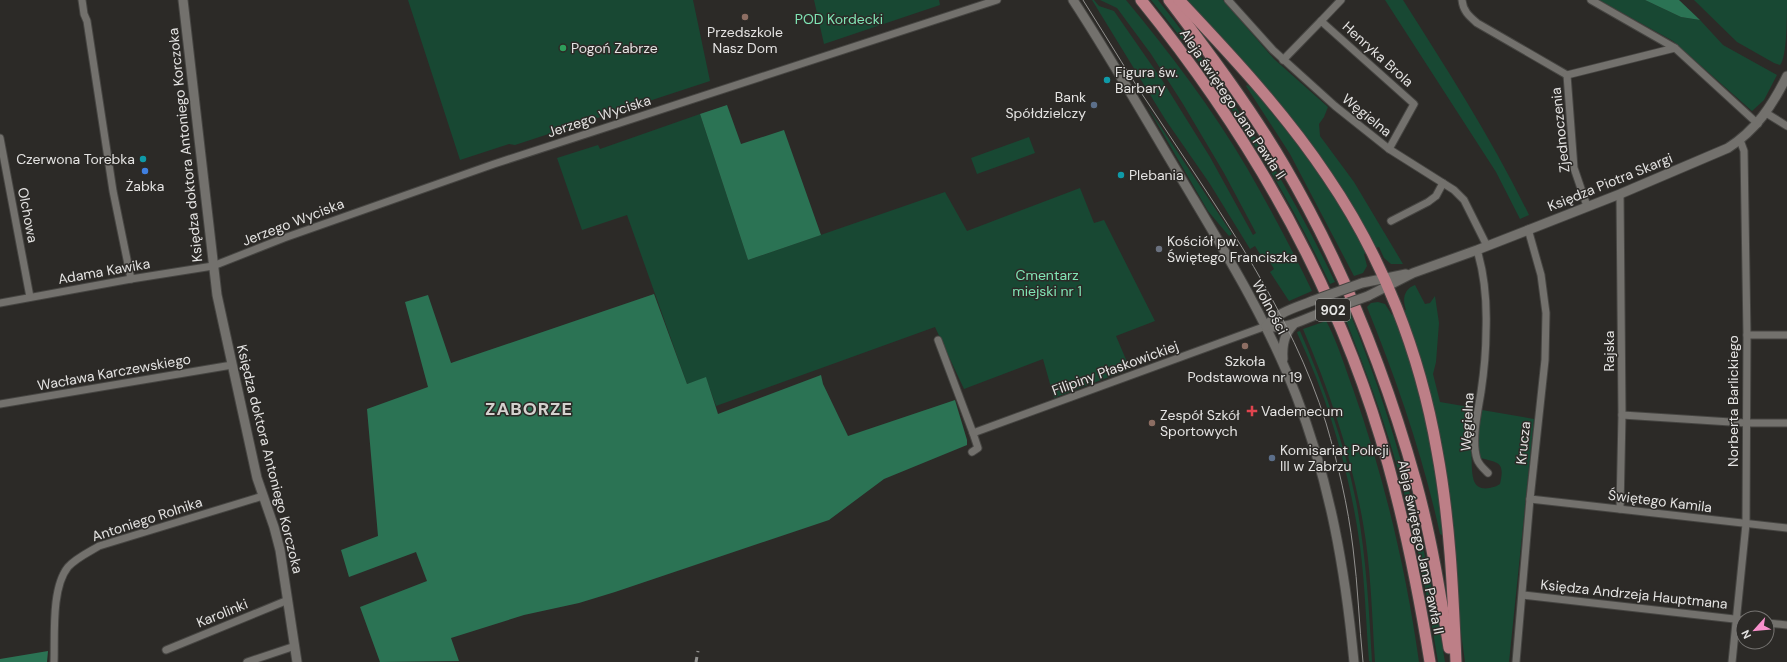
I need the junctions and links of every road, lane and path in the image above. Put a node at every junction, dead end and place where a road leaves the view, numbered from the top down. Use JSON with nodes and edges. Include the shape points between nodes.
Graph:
{"nodes":[{"id":1,"x":82,"y":0,"type":"edge"},
{"id":2,"x":183,"y":0,"type":"edge"},
{"id":3,"x":997,"y":0,"type":"edge"},
{"id":4,"x":1073,"y":0,"type":"edge"},
{"id":5,"x":1141,"y":0,"type":"edge"},
{"id":6,"x":1169,"y":0,"type":"edge"},
{"id":7,"x":1179,"y":0,"type":"edge"},
{"id":8,"x":1228,"y":0,"type":"edge"},
{"id":9,"x":1341,"y":0,"type":"edge"},
{"id":10,"x":1462,"y":0,"type":"edge"},
{"id":11,"x":1591,"y":0,"type":"edge"},
{"id":12,"x":1321,"y":21,"type":"junction"},
{"id":13,"x":1675,"y":48,"type":"junction"},
{"id":14,"x":1283,"y":60,"type":"junction"},
{"id":15,"x":1567,"y":75,"type":"junction"},
{"id":16,"x":1787,"y":76,"type":"edge"},
{"id":17,"x":1766,"y":113,"type":"junction"},
{"id":18,"x":1758,"y":124,"type":"junction"},
{"id":19,"x":1787,"y":126,"type":"edge"},
{"id":20,"x":0,"y":138,"type":"edge"},
{"id":21,"x":1740,"y":140,"type":"junction"},
{"id":22,"x":1,"y":149,"type":"edge"},
{"id":23,"x":1389,"y":149,"type":"junction"},
{"id":24,"x":1443,"y":183,"type":"junction"},
{"id":25,"x":1620,"y":194,"type":"junction"},
{"id":26,"x":1587,"y":206,"type":"junction"},
{"id":27,"x":1391,"y":220,"type":"dead end"},
{"id":28,"x":1528,"y":229,"type":"junction"},
{"id":29,"x":1487,"y":246,"type":"junction"},
{"id":30,"x":1477,"y":250,"type":"junction"},
{"id":31,"x":213,"y":266,"type":"junction"},
{"id":32,"x":131,"y":279,"type":"junction"},
{"id":33,"x":1386,"y":282,"type":"junction"},
{"id":34,"x":30,"y":297,"type":"junction"},
{"id":35,"x":0,"y":303,"type":"edge"},
{"id":36,"x":1254,"y":305,"type":"junction"},
{"id":37,"x":1280,"y":314,"type":"junction"},
{"id":38,"x":1296,"y":323,"type":"junction"},
{"id":39,"x":1266,"y":326,"type":"junction"},
{"id":40,"x":1747,"y":335,"type":"junction"},
{"id":41,"x":1787,"y":335,"type":"edge"},
{"id":42,"x":938,"y":340,"type":"dead end"},
{"id":43,"x":1283,"y":364,"type":"junction"},
{"id":44,"x":232,"y":365,"type":"junction"},
{"id":45,"x":0,"y":404,"type":"edge"},
{"id":46,"x":1622,"y":415,"type":"junction"},
{"id":47,"x":1746,"y":423,"type":"junction"},
{"id":48,"x":1787,"y":423,"type":"edge"},
{"id":49,"x":973,"y":433,"type":"junction"},
{"id":50,"x":972,"y":452,"type":"dead end"},
{"id":51,"x":1488,"y":473,"type":"dead end"},
{"id":52,"x":263,"y":496,"type":"junction"},
{"id":53,"x":1530,"y":499,"type":"junction"},
{"id":54,"x":1620,"y":509,"type":"junction"},
{"id":55,"x":1746,"y":524,"type":"junction"},
{"id":56,"x":1787,"y":528,"type":"edge"},
{"id":57,"x":1523,"y":595,"type":"junction"},
{"id":58,"x":288,"y":600,"type":"junction"},
{"id":59,"x":1741,"y":610,"type":"edge"},
{"id":60,"x":1735,"y":618,"type":"edge"},
{"id":61,"x":1775,"y":623,"type":"edge"},
{"id":62,"x":1787,"y":625,"type":"edge"},
{"id":63,"x":295,"y":646,"type":"junction"},
{"id":64,"x":1735,"y":646,"type":"edge"},
{"id":65,"x":166,"y":650,"type":"dead end"},
{"id":66,"x":54,"y":662,"type":"edge"},
{"id":67,"x":247,"y":662,"type":"edge"},
{"id":68,"x":297,"y":662,"type":"edge"},
{"id":69,"x":1354,"y":662,"type":"edge"},
{"id":70,"x":1430,"y":662,"type":"edge"},
{"id":71,"x":1452,"y":662,"type":"edge"},
{"id":72,"x":1456,"y":662,"type":"edge"},
{"id":73,"x":1516,"y":662,"type":"edge"},
{"id":74,"x":1732,"y":662,"type":"edge"}],
"edges":[{"from":1,"to":32,"type":"street","via":[[113,191]]},
{"from":2,"to":31,"type":"street","name":"Księdza doktora Antoniego Korczoka"},
{"from":3,"to":31,"type":"street","name":"Jerzego Wyciska","via":[[494,164],[284,238]]},
{"from":4,"to":36,"type":"street","name":"Wolności","via":[[1135,98]]},
{"from":5,"to":70,"type":"main road","name":"Aleja świętego Jana Pawła II","number":"902","via":[[1222,109],[1267,179],[1329,301],[1359,376],[1388,463],[1410,556]]},
{"from":6,"to":71,"type":"main road","name":"Aleja świętego Jana Pawła II","number":"902","via":[[1236,91],[1283,163],[1349,292],[1382,375],[1416,483],[1435,566]]},
{"from":7,"to":33,"type":"main road","via":[[1243,70],[1323,170],[1360,230]]},
{"from":8,"to":14,"type":"street","name":"Węgielna"},
{"from":9,"to":12,"type":"street","name":"Henryka Brola"},
{"from":10,"to":15,"type":"street","name":"Zjednoczenia","via":[[1468,16],[1477,23]]},
{"from":11,"to":13,"type":"street"},
{"from":12,"to":14,"type":"street","name":"Henryka Brola"},
{"from":12,"to":23,"type":"street","name":"Henryka Brola","via":[[1414,104]]},
{"from":13,"to":15,"type":"street","name":"Zjednoczenia"},
{"from":13,"to":18,"type":"street"},
{"from":14,"to":23,"type":"street","name":"Węgielna"},
{"from":15,"to":26,"type":"street","name":"Zjednoczenia","via":[[1574,168]]},
{"from":16,"to":17,"type":"street","name":"Księdza Piotra Skargi"},
{"from":17,"to":18,"type":"street","name":"Księdza Piotra Skargi"},
{"from":17,"to":19,"type":"street"},
{"from":18,"to":21,"type":"street","name":"Księdza Piotra Skargi"},
{"from":20,"to":22,"type":"street","name":"Olchowa"},
{"from":21,"to":25,"type":"street","name":"Księdza Piotra Skargi","via":[[1714,155]]},
{"from":21,"to":40,"type":"street","name":"Norberta Barlickiego","via":[[1744,151]]},
{"from":22,"to":34,"type":"street","name":"Olchowa"},
{"from":23,"to":24,"type":"street","name":"Węgielna"},
{"from":24,"to":27,"type":"street","via":[[1436,196],[1428,202]]},
{"from":24,"to":29,"type":"street","name":"Węgielna","via":[[1464,200]]},
{"from":25,"to":26,"type":"street","name":"Księdza Piotra Skargi"},
{"from":25,"to":46,"type":"street","name":"Rajska"},
{"from":26,"to":28,"type":"street","name":"Księdza Piotra Skargi"},
{"from":28,"to":29,"type":"street","name":"Księdza Piotra Skargi"},
{"from":28,"to":53,"type":"street","name":"Krucza","via":[[1541,275],[1546,313],[1545,360]]},
{"from":29,"to":30,"type":"street","name":"Księdza Piotra Skargi"},
{"from":30,"to":33,"type":"street","name":"Księdza Piotra Skargi"},
{"from":30,"to":51,"type":"street","name":"Węgielna","via":[[1485,290],[1486,331],[1476,448],[1477,459]]},
{"from":31,"to":32,"type":"street","name":"Adama Kawika"},
{"from":31,"to":44,"type":"street","name":"Księdza doktora Antoniego Korczoka"},
{"from":32,"to":34,"type":"street","name":"Adama Kawika"},
{"from":33,"to":37,"type":"street","name":"Księdza Piotra Skargi","bridge":true,"via":[[1362,283]]},
{"from":33,"to":38,"type":"street","name":"Księdza Piotra Skargi","bridge":true,"via":[[1368,296]]},
{"from":33,"to":72,"type":"main road","via":[[1416,361],[1437,451],[1446,516]]},
{"from":34,"to":35,"type":"street","name":"Adama Kawika"},
{"from":36,"to":37,"type":"street","via":[[1270,313]]},
{"from":36,"to":39,"type":"street","name":"Wolności"},
{"from":37,"to":39,"type":"street","name":"Księdza Piotra Skargi"},
{"from":38,"to":39,"type":"street","name":"Księdza Piotra Skargi","via":[[1277,328]]},
{"from":38,"to":43,"type":"street","via":[[1288,330],[1285,338],[1282,350]]},
{"from":39,"to":43,"type":"street","name":"Wolności"},
{"from":39,"to":49,"type":"street","name":"Filipiny Płaskowickiej"},
{"from":40,"to":41,"type":"street"},
{"from":40,"to":47,"type":"street","name":"Norberta Barlickiego"},
{"from":42,"to":49,"type":"street"},
{"from":43,"to":69,"type":"street","name":"Wolności","via":[[1297,396],[1329,499],[1343,563]]},
{"from":44,"to":45,"type":"street","name":"Wacława Karczewskiego"},
{"from":44,"to":52,"type":"street","name":"Księdza doktora Antoniego Korczoka"},
{"from":46,"to":47,"type":"street"},
{"from":46,"to":54,"type":"street","name":"Rajska"},
{"from":47,"to":48,"type":"street"},
{"from":47,"to":55,"type":"street","name":"Norberta Barlickiego"},
{"from":49,"to":50,"type":"street","via":[[978,448]]},
{"from":52,"to":58,"type":"street","name":"Księdza doktora Antoniego Korczoka","via":[[279,546]]},
{"from":52,"to":66,"type":"street","name":"Antoniego Rolnika","via":[[99,546],[84,555],[68,568],[57,595]]},
{"from":53,"to":54,"type":"street","name":"Świętego Kamila"},
{"from":53,"to":57,"type":"street","name":"Krucza"},
{"from":54,"to":55,"type":"street","name":"Świętego Kamila"},
{"from":55,"to":56,"type":"street","name":"Świętego Kamila"},
{"from":55,"to":59,"type":"street","name":"Norberta Barlickiego"},
{"from":57,"to":60,"type":"street","name":"Księdza Andrzeja Hauptmana"},
{"from":57,"to":73,"type":"street","name":"Krucza"},
{"from":58,"to":63,"type":"street","name":"Księdza doktora Antoniego Korczoka"},
{"from":58,"to":65,"type":"street","name":"Karolinki"},
{"from":61,"to":62,"type":"street"},
{"from":63,"to":67,"type":"street"},
{"from":63,"to":68,"type":"street","name":"Księdza doktora Antoniego Korczoka"},
{"from":64,"to":74,"type":"street","name":"Norberta Barlickiego"}]}
